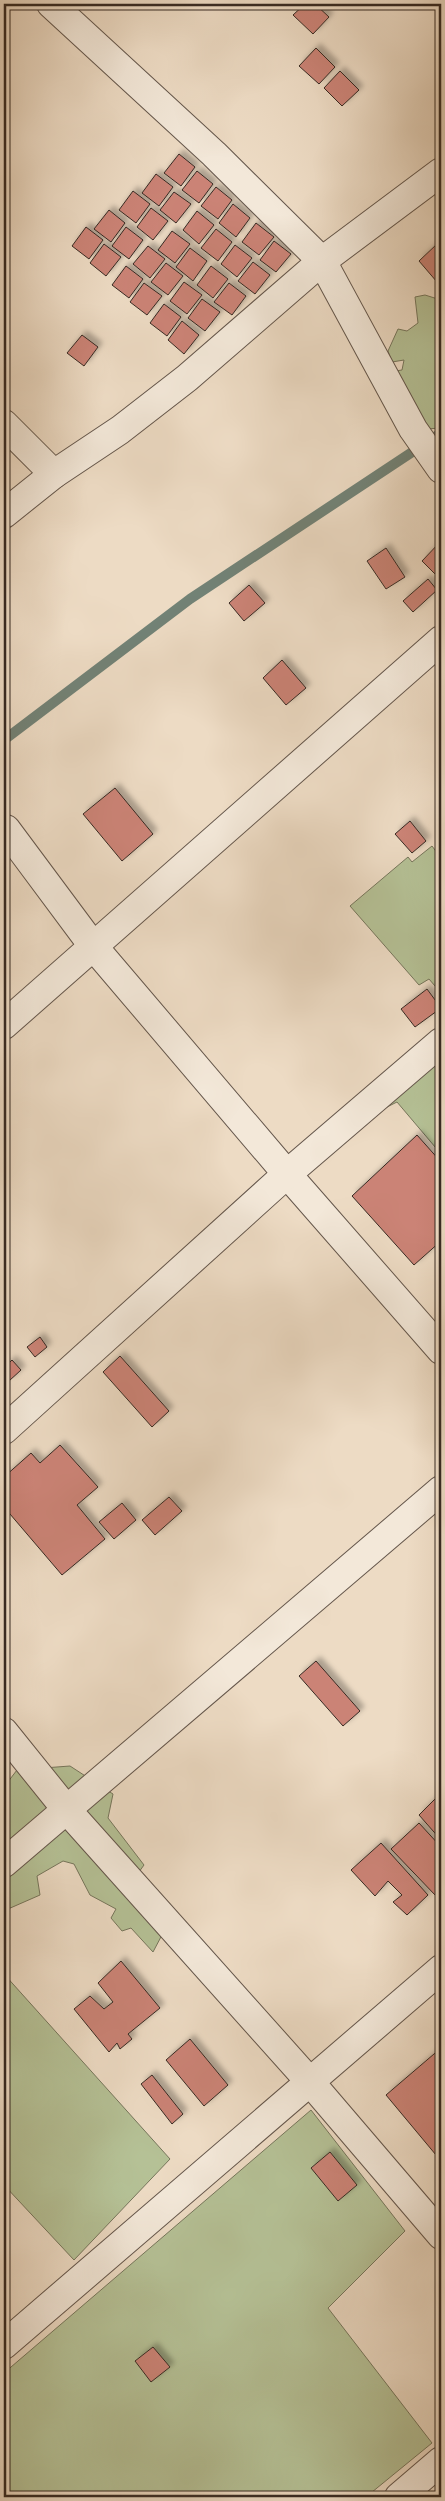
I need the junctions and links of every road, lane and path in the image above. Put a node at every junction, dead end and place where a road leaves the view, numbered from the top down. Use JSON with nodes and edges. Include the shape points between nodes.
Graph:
{"nodes":[{"id":1,"x":51,"y":4,"type":"edge"},
{"id":2,"x":441,"y":172,"type":"edge"},
{"id":3,"x":322,"y":261,"type":"junction"},
{"id":4,"x":4,"y":424,"type":"edge"},
{"id":5,"x":441,"y":469,"type":"edge"},
{"id":6,"x":54,"y":474,"type":"junction"},
{"id":7,"x":4,"y":514,"type":"edge"},
{"id":8,"x":441,"y":640,"type":"edge"},
{"id":9,"x":6,"y":829,"type":"dead end"},
{"id":10,"x":93,"y":946,"type":"junction"},
{"id":11,"x":4,"y":1025,"type":"edge"},
{"id":12,"x":441,"y":1042,"type":"edge"},
{"id":13,"x":287,"y":1174,"type":"junction"},
{"id":14,"x":441,"y":1350,"type":"edge"},
{"id":15,"x":4,"y":1430,"type":"edge"},
{"id":16,"x":441,"y":1490,"type":"edge"},
{"id":17,"x":4,"y":1732,"type":"edge"},
{"id":18,"x":66,"y":1809,"type":"junction"},
{"id":19,"x":4,"y":1863,"type":"edge"},
{"id":20,"x":441,"y":1969,"type":"edge"},
{"id":21,"x":311,"y":2083,"type":"junction"},
{"id":22,"x":441,"y":2235,"type":"edge"},
{"id":23,"x":4,"y":2345,"type":"edge"},
{"id":24,"x":441,"y":2461,"type":"edge"},
{"id":25,"x":399,"y":2497,"type":"edge"}],
"edges":[{"from":1,"to":3,"type":"street","via":[[214,154]]},
{"from":2,"to":3,"type":"street"},
{"from":3,"to":5,"type":"street","via":[[413,429]]},
{"from":3,"to":6,"type":"street","via":[[187,378],[120,430]]},
{"from":4,"to":6,"type":"street"},
{"from":6,"to":7,"type":"street"},
{"from":8,"to":10,"type":"street"},
{"from":9,"to":10,"type":"street"},
{"from":10,"to":11,"type":"street"},
{"from":10,"to":13,"type":"street"},
{"from":12,"to":13,"type":"street"},
{"from":13,"to":14,"type":"street"},
{"from":13,"to":15,"type":"street"},
{"from":16,"to":18,"type":"street"},
{"from":17,"to":18,"type":"street"},
{"from":18,"to":19,"type":"street"},
{"from":18,"to":21,"type":"street"},
{"from":20,"to":21,"type":"street"},
{"from":21,"to":22,"type":"street"},
{"from":21,"to":23,"type":"street"},
{"from":24,"to":25,"type":"street"}]}
